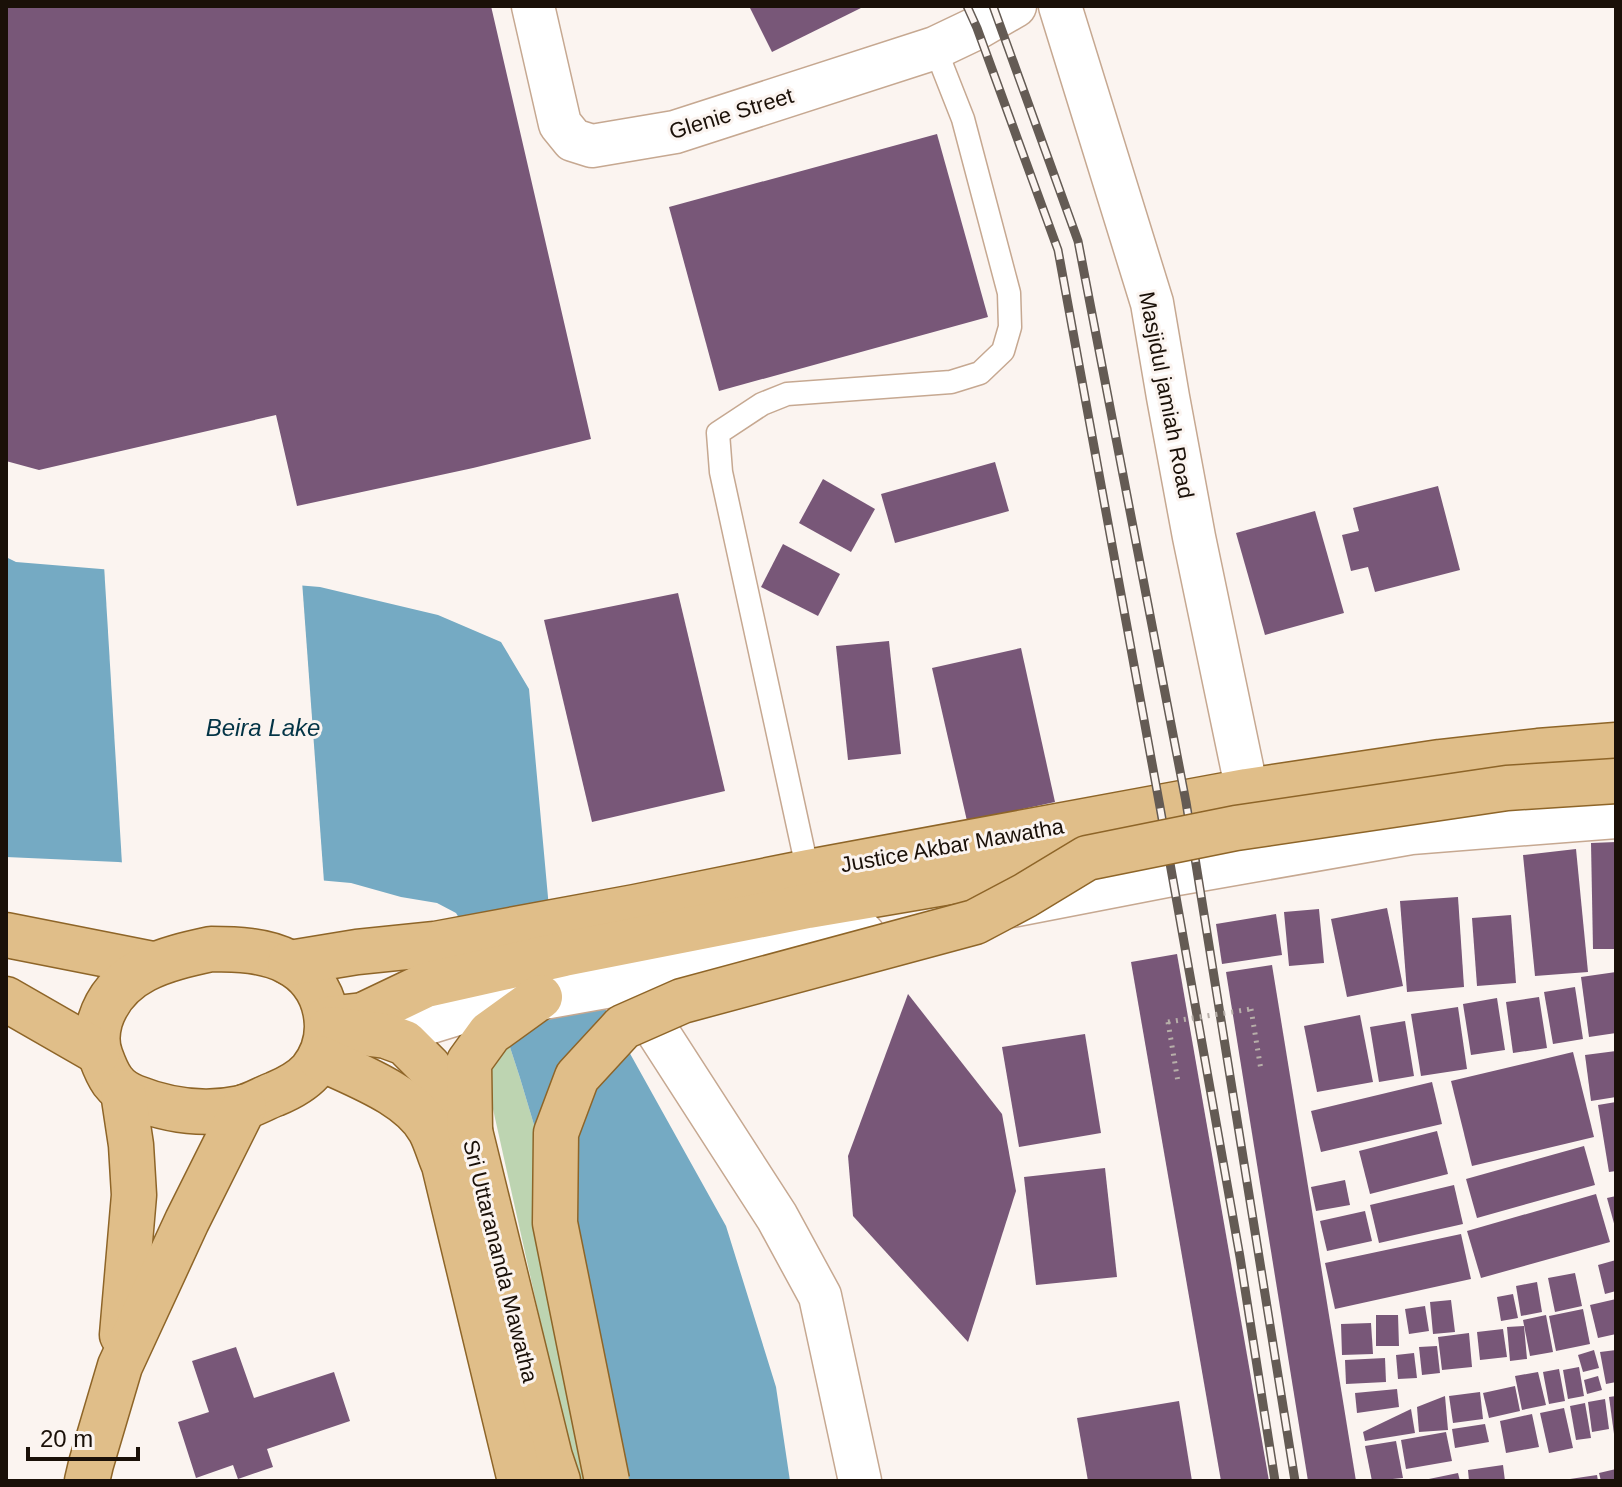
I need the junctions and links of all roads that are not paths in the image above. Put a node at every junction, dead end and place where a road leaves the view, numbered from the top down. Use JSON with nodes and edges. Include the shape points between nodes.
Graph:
{"nodes":[{"id":1,"x":533,"y":6,"type":"edge"},
{"id":2,"x":1015,"y":6,"type":"edge"},
{"id":3,"x":1060,"y":6,"type":"edge"},
{"id":4,"x":935,"y":48,"type":"junction"},
{"id":5,"x":1616,"y":745,"type":"edge"},
{"id":6,"x":1616,"y":781,"type":"edge"},
{"id":7,"x":1247,"y":791,"type":"junction"},
{"id":8,"x":1616,"y":816,"type":"edge"},
{"id":9,"x":1087,"y":858,"type":"junction"},
{"id":10,"x":808,"y":872,"type":"junction"},
{"id":11,"x":6,"y":935,"type":"edge"},
{"id":12,"x":290,"y":963,"type":"junction"},
{"id":13,"x":153,"y":964,"type":"junction"},
{"id":14,"x":430,"y":964,"type":"junction"},
{"id":15,"x":623,"y":981,"type":"junction"},
{"id":16,"x":540,"y":997,"type":"junction"},
{"id":17,"x":6,"y":999,"type":"edge"},
{"id":18,"x":334,"y":1030,"type":"junction"},
{"id":19,"x":98,"y":1052,"type":"junction"},
{"id":20,"x":123,"y":1092,"type":"junction"},
{"id":21,"x":244,"y":1107,"type":"junction"},
{"id":22,"x":470,"y":1131,"type":"junction"},
{"id":23,"x":120,"y":1366,"type":"junction"},
{"id":24,"x":87,"y":1481,"type":"edge"},
{"id":25,"x":520,"y":1481,"type":"edge"},
{"id":26,"x":558,"y":1481,"type":"edge"},
{"id":27,"x":607,"y":1481,"type":"edge"},
{"id":28,"x":860,"y":1481,"type":"edge"}],
"edges":[{"from":1,"to":4,"type":"street","name":"Glenie Street","via":[[560,124],[573,140],[592,146],[675,132]]},
{"from":2,"to":4,"type":"street","name":"Glenie Street"},
{"from":3,"to":7,"type":"street","name":"Masjidul jamiah Road","via":[[1152,303]]},
{"from":4,"to":10,"type":"lane","via":[[963,119],[1009,293],[1010,327],[1003,351],[980,373],[951,382],[787,394],[718,433],[721,472]]},
{"from":5,"to":7,"type":"main road","name":"Justice Akbar Mawatha","via":[[1440,762]]},
{"from":6,"to":9,"type":"main road","name":"Justice Akbar Mawatha","bridge":true,"via":[[1507,788],[1199,835]]},
{"from":7,"to":10,"type":"main road","name":"Justice Akbar Mawatha"},
{"from":8,"to":15,"type":"street","via":[[1411,832]]},
{"from":9,"to":14,"type":"main road","name":"Justice Akbar Mawatha","via":[[564,954]]},
{"from":9,"to":27,"type":"main road","bridge":true,"via":[[975,922],[682,1001],[623,1027],[577,1077],[556,1133],[555,1223]]},
{"from":10,"to":14,"type":"main road","name":"Justice Akbar Mawatha","via":[[595,914]]},
{"from":11,"to":13,"type":"main road"},
{"from":12,"to":13,"type":"main road","via":[[211,949]]},
{"from":12,"to":14,"type":"main road","name":"Justice Akbar Mawatha","via":[[357,952]]},
{"from":12,"to":18,"type":"main road","via":[[313,982]]},
{"from":13,"to":19,"type":"main road","via":[[105,1006],[97,1031]]},
{"from":14,"to":18,"type":"main road","name":"Justice Akbar Mawatha"},
{"from":15,"to":16,"type":"street"},
{"from":15,"to":28,"type":"street","via":[[777,1217],[820,1296]]},
{"from":16,"to":18,"type":"street","via":[[421,1024]]},
{"from":16,"to":22,"type":"main road","via":[[490,1033],[469,1062]]},
{"from":17,"to":19,"type":"main road"},
{"from":18,"to":21,"type":"main road","via":[[308,1075]]},
{"from":18,"to":22,"type":"main road","name":"Sri Uttarananda Mawatha","via":[[405,1043],[429,1067]]},
{"from":18,"to":25,"type":"main road","name":"Sri Uttarananda Mawatha","via":[[429,1128],[444,1165]]},
{"from":19,"to":20,"type":"main road"},
{"from":20,"to":21,"type":"main road","via":[[179,1111]]},
{"from":20,"to":23,"type":"main road","via":[[134,1195]]},
{"from":21,"to":23,"type":"main road"},
{"from":22,"to":26,"type":"main road","name":"Sri Uttarananda Mawatha"},
{"from":23,"to":24,"type":"main road"}]}
